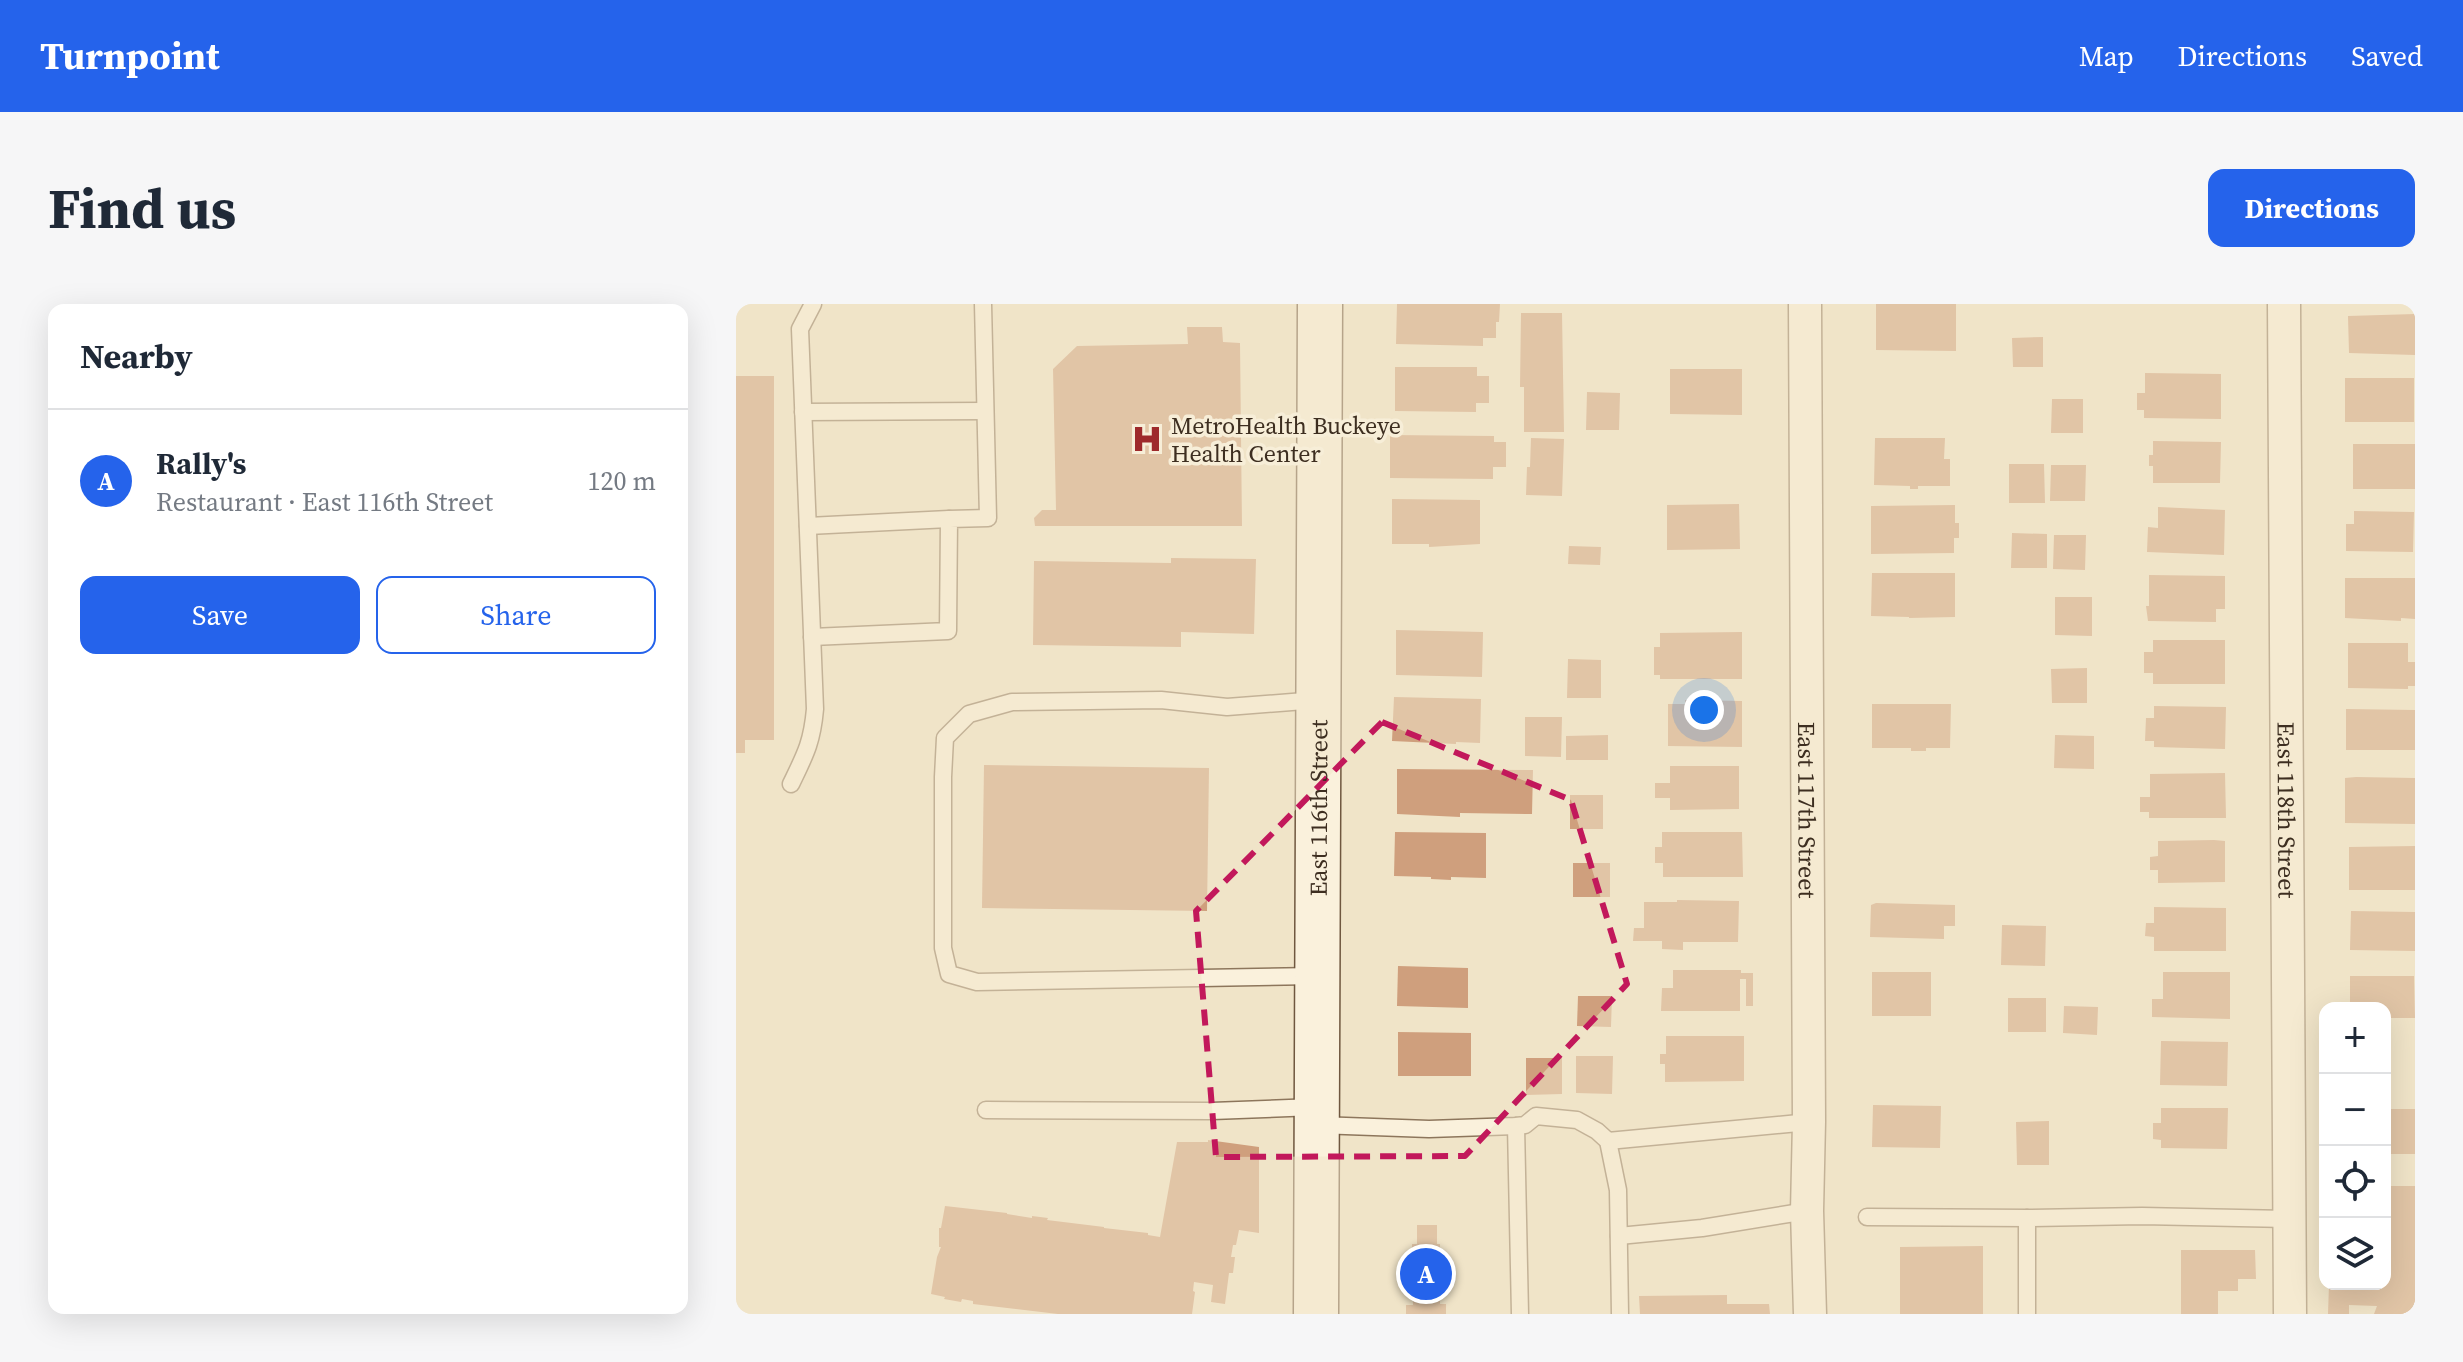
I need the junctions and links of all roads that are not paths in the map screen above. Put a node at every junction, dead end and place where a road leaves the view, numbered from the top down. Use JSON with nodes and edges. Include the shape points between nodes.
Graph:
{"nodes":[{"id":1,"x":813,"y":304,"type":"edge"},
{"id":2,"x":983,"y":304,"type":"edge"},
{"id":3,"x":1320,"y":304,"type":"edge"},
{"id":4,"x":1805,"y":304,"type":"edge"},
{"id":5,"x":2284,"y":304,"type":"edge"},
{"id":6,"x":985,"y":411,"type":"junction"},
{"id":7,"x":803,"y":412,"type":"junction"},
{"id":8,"x":949,"y":519,"type":"junction"},
{"id":9,"x":808,"y":526,"type":"junction"},
{"id":10,"x":812,"y":637,"type":"junction"},
{"id":11,"x":1318,"y":700,"type":"junction"},
{"id":12,"x":791,"y":784,"type":"dead end"},
{"id":13,"x":1318,"y":976,"type":"junction"},
{"id":14,"x":986,"y":1110,"type":"dead end"},
{"id":15,"x":1317,"y":1116,"type":"junction"},
{"id":16,"x":1809,"y":1122,"type":"junction"},
{"id":17,"x":1516,"y":1126,"type":"junction"},
{"id":18,"x":1608,"y":1141,"type":"junction"},
{"id":19,"x":1807,"y":1211,"type":"junction"},
{"id":20,"x":1867,"y":1217,"type":"dead end"},
{"id":21,"x":2027,"y":1218,"type":"junction"},
{"id":22,"x":2290,"y":1219,"type":"junction"},
{"id":23,"x":1619,"y":1236,"type":"junction"},
{"id":24,"x":1316,"y":1314,"type":"edge"},
{"id":25,"x":1520,"y":1314,"type":"edge"},
{"id":26,"x":1620,"y":1314,"type":"edge"},
{"id":27,"x":1810,"y":1314,"type":"edge"},
{"id":28,"x":2027,"y":1314,"type":"edge"},
{"id":29,"x":2290,"y":1314,"type":"edge"}],
"edges":[{"from":1,"to":7,"type":"lane","via":[[800,329]]},
{"from":2,"to":6,"type":"lane"},
{"from":3,"to":11,"type":"main road","name":"East 116th Street"},
{"from":4,"to":16,"type":"street","name":"East 117th Street"},
{"from":5,"to":22,"type":"street","name":"East 118th Street"},
{"from":6,"to":7,"type":"lane"},
{"from":6,"to":8,"type":"lane","via":[[988,518]]},
{"from":7,"to":9,"type":"lane"},
{"from":8,"to":9,"type":"lane"},
{"from":8,"to":10,"type":"lane","via":[[948,631]]},
{"from":9,"to":10,"type":"lane"},
{"from":10,"to":12,"type":"lane","via":[[812,736]]},
{"from":11,"to":13,"type":"main road","name":"East 116th Street"},
{"from":11,"to":13,"type":"lane","via":[[1227,707],[1161,700],[1012,702],[969,714],[945,738],[943,777],[943,948],[949,974],[977,982]]},
{"from":13,"to":15,"type":"main road","name":"East 116th Street"},
{"from":14,"to":15,"type":"lane"},
{"from":15,"to":17,"type":"lane","via":[[1429,1129]]},
{"from":15,"to":24,"type":"main road","name":"East 116th Street"},
{"from":16,"to":18,"type":"lane"},
{"from":16,"to":19,"type":"street","name":"East 117th Street"},
{"from":17,"to":18,"type":"lane","via":[[1536,1116],[1577,1120]]},
{"from":17,"to":25,"type":"lane"},
{"from":18,"to":23,"type":"lane","via":[[1618,1190]]},
{"from":19,"to":23,"type":"lane"},
{"from":19,"to":27,"type":"street","name":"East 117th Street"},
{"from":20,"to":21,"type":"lane"},
{"from":21,"to":22,"type":"lane"},
{"from":21,"to":28,"type":"lane"},
{"from":22,"to":29,"type":"street","name":"East 118th Street"},
{"from":23,"to":26,"type":"lane"}]}
